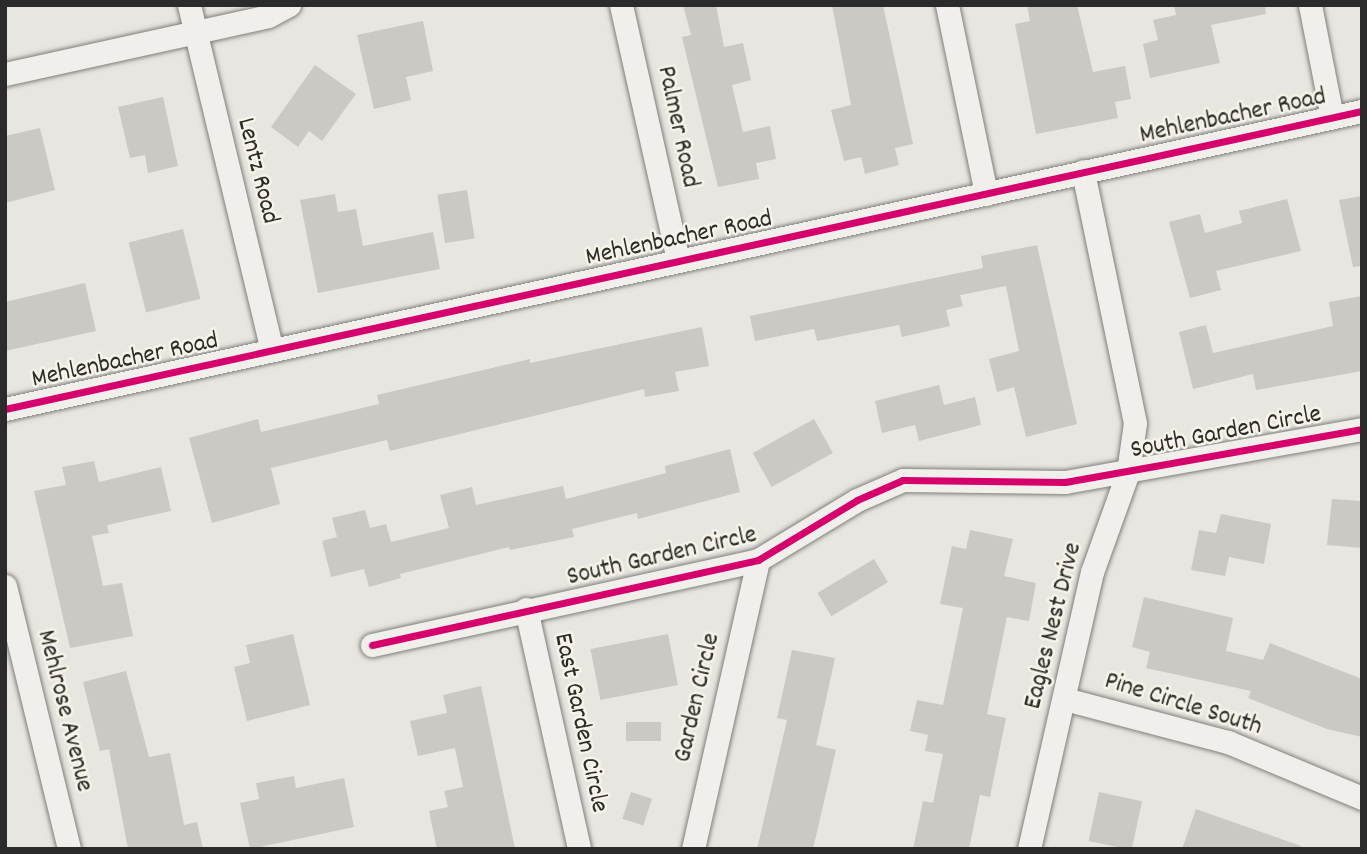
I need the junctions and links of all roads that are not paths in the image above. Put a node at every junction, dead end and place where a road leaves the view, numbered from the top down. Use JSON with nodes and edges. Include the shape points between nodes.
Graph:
{"nodes":[{"id":1,"x":189,"y":5,"type":"edge"},
{"id":2,"x":289,"y":5,"type":"edge"},
{"id":3,"x":621,"y":5,"type":"edge"},
{"id":4,"x":947,"y":5,"type":"edge"},
{"id":5,"x":1310,"y":5,"type":"edge"},
{"id":6,"x":195,"y":32,"type":"junction"},
{"id":7,"x":5,"y":74,"type":"edge"},
{"id":8,"x":1362,"y":111,"type":"edge"},
{"id":9,"x":1332,"y":117,"type":"junction"},
{"id":10,"x":1083,"y":171,"type":"junction"},
{"id":11,"x":986,"y":194,"type":"junction"},
{"id":12,"x":678,"y":261,"type":"junction"},
{"id":13,"x":272,"y":350,"type":"junction"},
{"id":14,"x":5,"y":409,"type":"edge"},
{"id":15,"x":1362,"y":429,"type":"edge"},
{"id":16,"x":1128,"y":472,"type":"junction"},
{"id":17,"x":758,"y":560,"type":"junction"},
{"id":18,"x":5,"y":586,"type":"edge"},
{"id":19,"x":526,"y":610,"type":"junction"},
{"id":20,"x":372,"y":645,"type":"dead end"},
{"id":21,"x":1065,"y":699,"type":"junction"},
{"id":22,"x":1362,"y":798,"type":"edge"},
{"id":23,"x":69,"y":849,"type":"edge"},
{"id":24,"x":579,"y":849,"type":"edge"},
{"id":25,"x":693,"y":849,"type":"edge"},
{"id":26,"x":1030,"y":849,"type":"edge"}],
"edges":[{"from":1,"to":6,"type":"street","name":"Lentz Road"},
{"from":2,"to":6,"type":"street","via":[[268,16]]},
{"from":3,"to":12,"type":"street","name":"Palmer Road"},
{"from":4,"to":11,"type":"street"},
{"from":5,"to":9,"type":"street"},
{"from":6,"to":7,"type":"street"},
{"from":6,"to":13,"type":"street","name":"Lentz Road"},
{"from":8,"to":9,"type":"street","name":"Mehlenbacher Road"},
{"from":9,"to":10,"type":"street","name":"Mehlenbacher Road"},
{"from":10,"to":11,"type":"street","name":"Mehlenbacher Road"},
{"from":10,"to":16,"type":"street","name":"Eagles Nest Drive","via":[[1135,423]]},
{"from":11,"to":12,"type":"street","name":"Mehlenbacher Road"},
{"from":12,"to":13,"type":"street","name":"Mehlenbacher Road"},
{"from":13,"to":14,"type":"street","name":"Mehlenbacher Road"},
{"from":15,"to":16,"type":"street","name":"South Garden Circle"},
{"from":16,"to":17,"type":"street","name":"South Garden Circle","via":[[1065,482],[903,480],[858,500]]},
{"from":16,"to":21,"type":"street","name":"Eagles Nest Drive","via":[[1092,572]]},
{"from":17,"to":19,"type":"street","name":"South Garden Circle"},
{"from":17,"to":25,"type":"street","name":"Garden Circle"},
{"from":18,"to":23,"type":"street","name":"Mehlrose Avenue"},
{"from":19,"to":20,"type":"street","name":"South Garden Circle"},
{"from":19,"to":24,"type":"street","name":"East Garden Circle"},
{"from":21,"to":22,"type":"street","name":"Pine Circle South","via":[[1228,742]]},
{"from":21,"to":26,"type":"street","name":"Eagles Nest Drive"}]}
